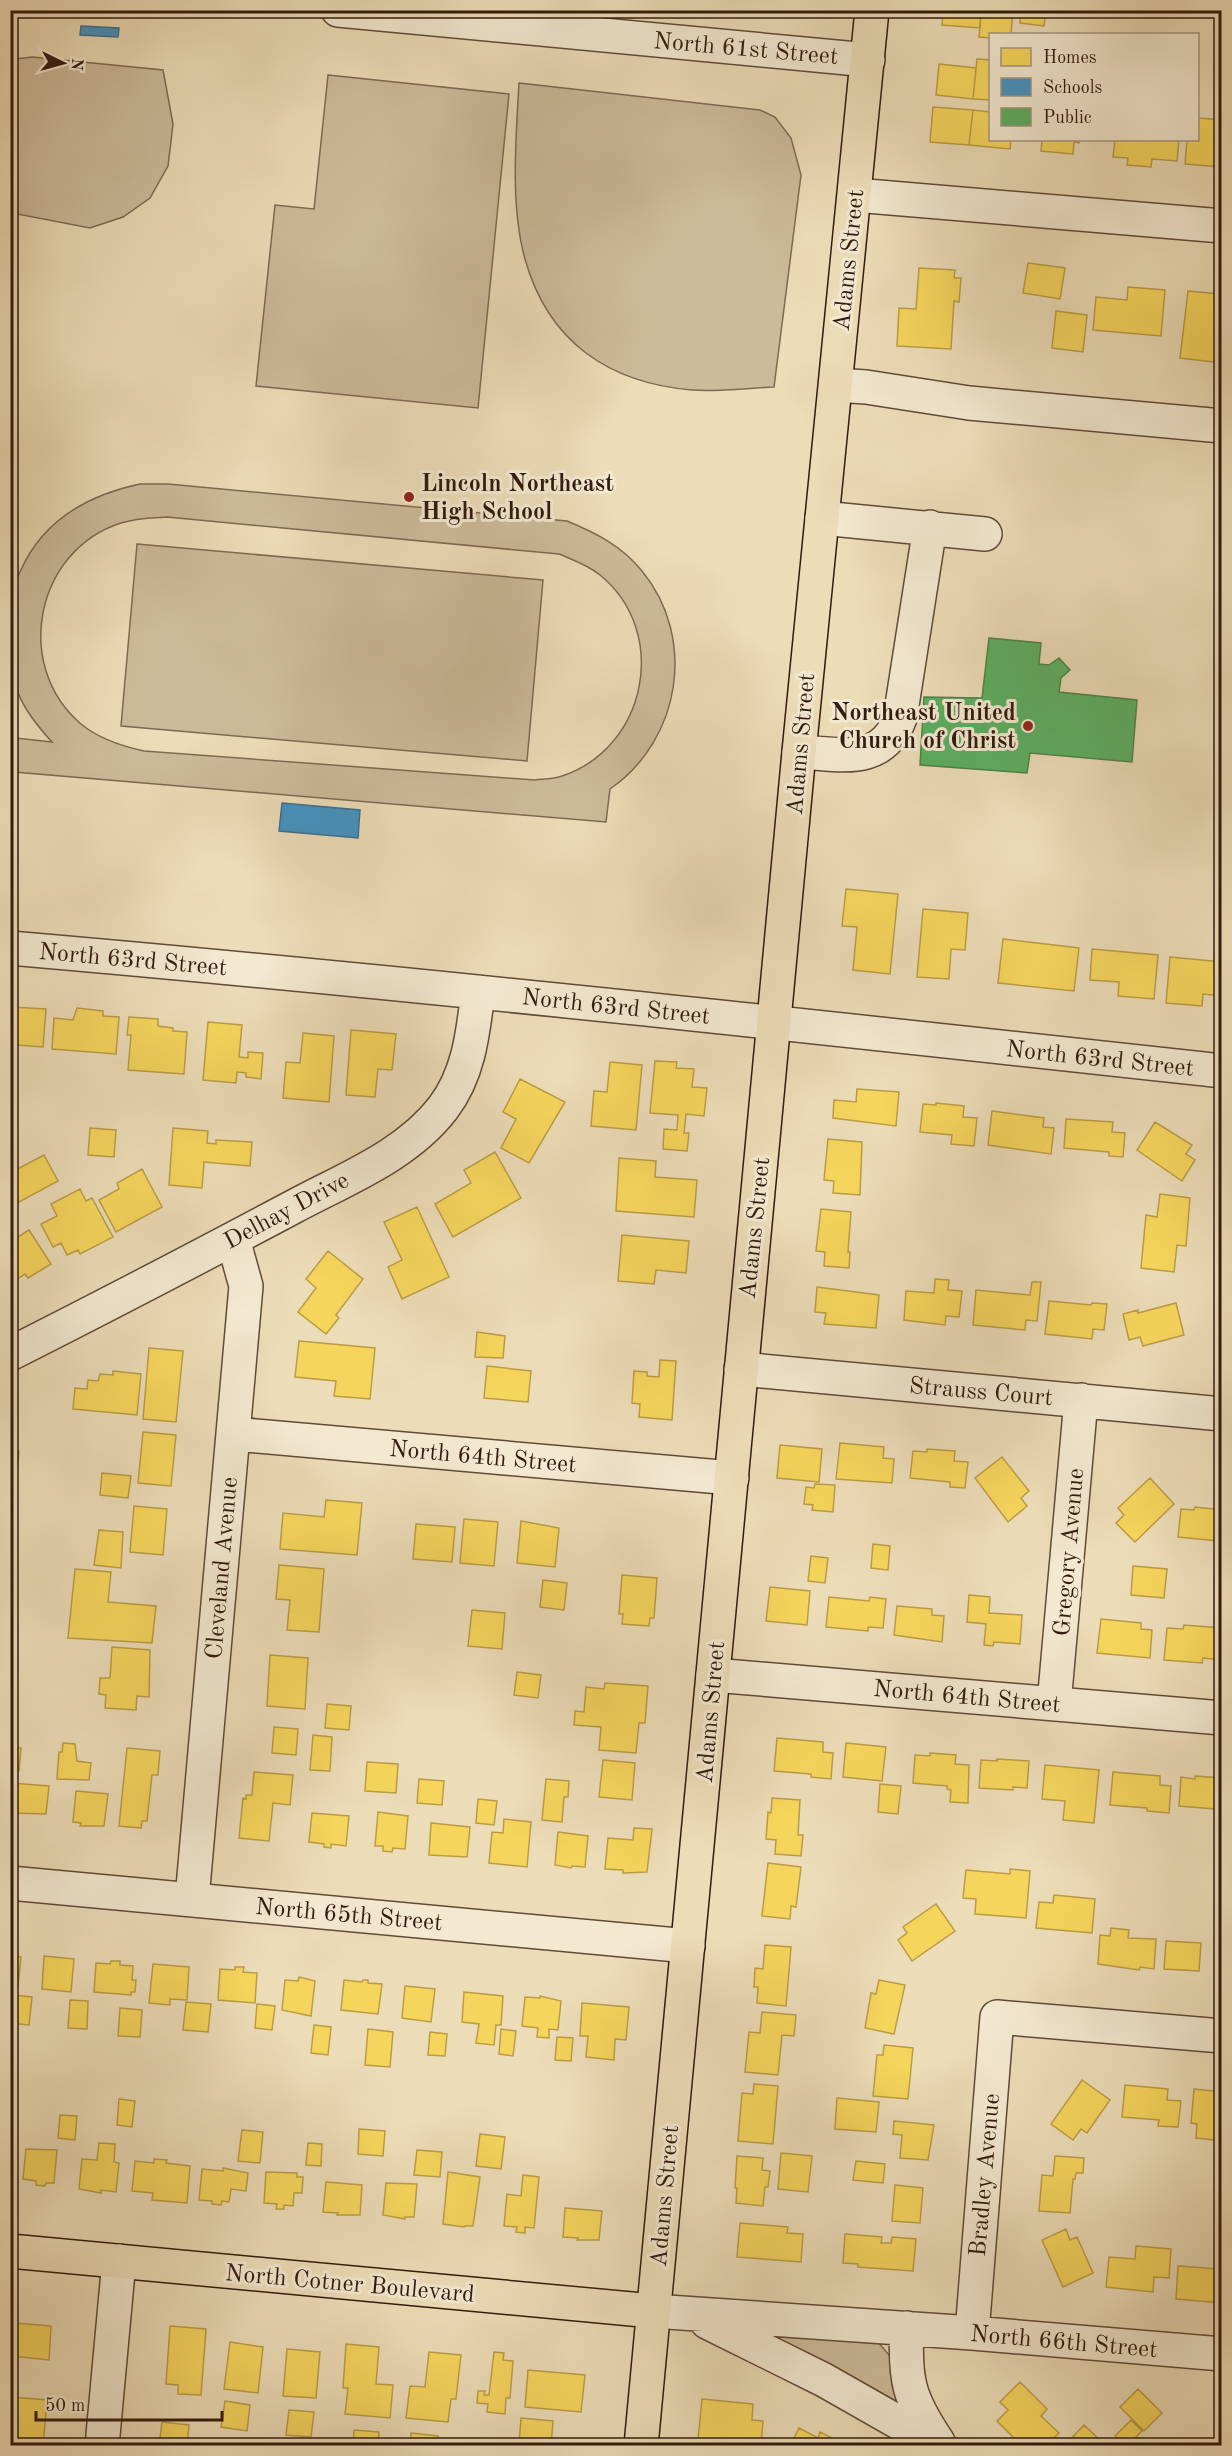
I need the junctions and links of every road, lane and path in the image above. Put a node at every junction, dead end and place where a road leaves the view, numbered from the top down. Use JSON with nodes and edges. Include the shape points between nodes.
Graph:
{"nodes":[{"id":1,"x":872,"y":10,"type":"edge"},
{"id":2,"x":350,"y":11,"type":"edge"},
{"id":3,"x":868,"y":60,"type":"junction"},
{"id":4,"x":855,"y":195,"type":"junction"},
{"id":5,"x":1221,"y":226,"type":"edge"},
{"id":6,"x":836,"y":385,"type":"junction"},
{"id":7,"x":1221,"y":426,"type":"edge"},
{"id":8,"x":822,"y":518,"type":"junction"},
{"id":9,"x":930,"y":527,"type":"junction"},
{"id":10,"x":986,"y":534,"type":"dead end"},
{"id":11,"x":799,"y":752,"type":"junction"},
{"id":12,"x":10,"y":948,"type":"edge"},
{"id":13,"x":478,"y":992,"type":"junction"},
{"id":14,"x":774,"y":1022,"type":"junction"},
{"id":15,"x":1221,"y":1071,"type":"edge"},
{"id":16,"x":233,"y":1239,"type":"junction"},
{"id":17,"x":10,"y":1354,"type":"edge"},
{"id":18,"x":741,"y":1368,"type":"junction"},
{"id":19,"x":1081,"y":1400,"type":"junction"},
{"id":20,"x":1221,"y":1414,"type":"edge"},
{"id":21,"x":234,"y":1434,"type":"junction"},
{"id":22,"x":732,"y":1478,"type":"junction"},
{"id":23,"x":713,"y":1675,"type":"junction"},
{"id":24,"x":1054,"y":1704,"type":"junction"},
{"id":25,"x":1221,"y":1718,"type":"edge"},
{"id":26,"x":10,"y":1883,"type":"edge"},
{"id":27,"x":192,"y":1899,"type":"junction"},
{"id":28,"x":688,"y":1946,"type":"junction"},
{"id":29,"x":1221,"y":2036,"type":"edge"},
{"id":30,"x":10,"y":2251,"type":"edge"},
{"id":31,"x":119,"y":2261,"type":"junction"},
{"id":32,"x":653,"y":2311,"type":"junction"},
{"id":33,"x":689,"y":2314,"type":"junction"},
{"id":34,"x":907,"y":2328,"type":"junction"},
{"id":35,"x":972,"y":2333,"type":"junction"},
{"id":36,"x":1221,"y":2354,"type":"edge"},
{"id":37,"x":102,"y":2445,"type":"edge"},
{"id":38,"x":641,"y":2445,"type":"edge"},
{"id":39,"x":940,"y":2445,"type":"edge"}],
"edges":[{"from":1,"to":3,"type":"main road","name":"Adams Street"},
{"from":2,"to":3,"type":"street","name":"North 61st Street"},
{"from":3,"to":4,"type":"main road","name":"Adams Street"},
{"from":4,"to":5,"type":"street"},
{"from":4,"to":6,"type":"main road","name":"Adams Street"},
{"from":6,"to":7,"type":"street","via":[[969,403]]},
{"from":6,"to":8,"type":"main road","name":"Adams Street"},
{"from":8,"to":9,"type":"street"},
{"from":8,"to":11,"type":"main road","name":"Adams Street"},
{"from":9,"to":10,"type":"street"},
{"from":9,"to":11,"type":"street","via":[[895,732],[866,753]]},
{"from":11,"to":14,"type":"main road","name":"Adams Street"},
{"from":12,"to":13,"type":"street","name":"North 63rd Street"},
{"from":13,"to":14,"type":"street","name":"North 63rd Street"},
{"from":13,"to":16,"type":"street","name":"Delhay Drive","via":[[465,1067],[445,1106],[424,1129],[395,1152]]},
{"from":14,"to":15,"type":"street","name":"North 63rd Street"},
{"from":14,"to":18,"type":"main road","name":"Adams Street"},
{"from":16,"to":17,"type":"street","name":"Delhay Drive"},
{"from":16,"to":21,"type":"street","name":"Cleveland Avenue","via":[[246,1286]]},
{"from":18,"to":19,"type":"street","name":"Strauss Court"},
{"from":18,"to":22,"type":"main road","name":"Adams Street"},
{"from":19,"to":20,"type":"street","name":"Strauss Court"},
{"from":19,"to":24,"type":"street","name":"Gregory Avenue"},
{"from":21,"to":22,"type":"street","name":"North 64th Street"},
{"from":21,"to":27,"type":"street","name":"Cleveland Avenue"},
{"from":22,"to":23,"type":"main road","name":"Adams Street"},
{"from":23,"to":24,"type":"street","name":"North 64th Street"},
{"from":23,"to":28,"type":"main road","name":"Adams Street"},
{"from":24,"to":25,"type":"street","name":"North 64th Street"},
{"from":26,"to":27,"type":"street","name":"North 65th Street"},
{"from":27,"to":28,"type":"street","name":"North 65th Street"},
{"from":28,"to":32,"type":"main road","name":"Adams Street"},
{"from":29,"to":35,"type":"street","name":"Bradley Avenue","via":[[997,2017]]},
{"from":30,"to":31,"type":"main road","name":"North Cotner Boulevard"},
{"from":31,"to":32,"type":"main road","name":"North Cotner Boulevard"},
{"from":31,"to":37,"type":"street"},
{"from":32,"to":33,"type":"street","name":"North Cotner Boulevard"},
{"from":32,"to":38,"type":"main road","name":"Adams Street"},
{"from":33,"to":34,"type":"street","name":"North Cotner Boulevard"},
{"from":33,"to":39,"type":"street","name":"North Cotner Boulevard","via":[[824,2380]]},
{"from":34,"to":35,"type":"street","name":"North 66th Street"},
{"from":34,"to":39,"type":"street","name":"North Cotner Boulevard","via":[[905,2363],[909,2388],[915,2406]]},
{"from":35,"to":36,"type":"street","name":"North 66th Street"}]}
